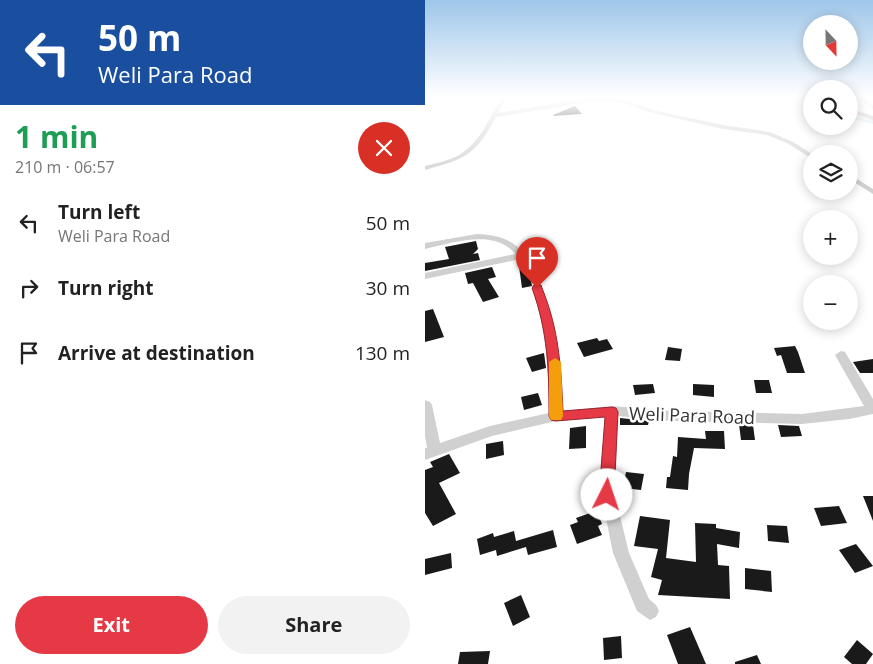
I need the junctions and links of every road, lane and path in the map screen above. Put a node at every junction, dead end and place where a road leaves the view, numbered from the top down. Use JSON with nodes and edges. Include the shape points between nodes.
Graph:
{"nodes":[{"id":1,"x":488,"y":127,"type":"edge"},
{"id":2,"x":723,"y":127,"type":"edge"},
{"id":3,"x":803,"y":150,"type":"edge"},
{"id":4,"x":425,"y":168,"type":"edge"},
{"id":5,"x":858,"y":182,"type":"edge"},
{"id":6,"x":873,"y":192,"type":"edge"},
{"id":7,"x":425,"y":246,"type":"edge"},
{"id":8,"x":425,"y":276,"type":"edge"},
{"id":9,"x":537,"y":288,"type":"dead end"},
{"id":10,"x":841,"y":355,"type":"dead end"},
{"id":11,"x":425,"y":405,"type":"edge"},
{"id":12,"x":872,"y":409,"type":"edge"},
{"id":13,"x":612,"y":412,"type":"junction"},
{"id":14,"x":556,"y":416,"type":"junction"},
{"id":15,"x":430,"y":452,"type":"edge"},
{"id":16,"x":650,"y":611,"type":"dead end"}],
"edges":[{"from":1,"to":4,"type":"street","via":[[462,156]]},
{"from":2,"to":3,"type":"street","via":[[768,133]]},
{"from":5,"to":6,"type":"street"},
{"from":7,"to":8,"type":"street","via":[[478,237],[513,244],[521,256]]},
{"from":9,"to":14,"type":"street","via":[[547,313],[555,361]]},
{"from":10,"to":12,"type":"street"},
{"from":11,"to":15,"type":"street"},
{"from":12,"to":13,"type":"street","name":"Weli Para Road","via":[[802,419]]},
{"from":13,"to":14,"type":"street","name":"Weli Para Road"},
{"from":13,"to":16,"type":"street","via":[[607,495],[621,553],[643,606]]},
{"from":14,"to":15,"type":"street","name":"Weli Para Road","via":[[490,430]]}]}
